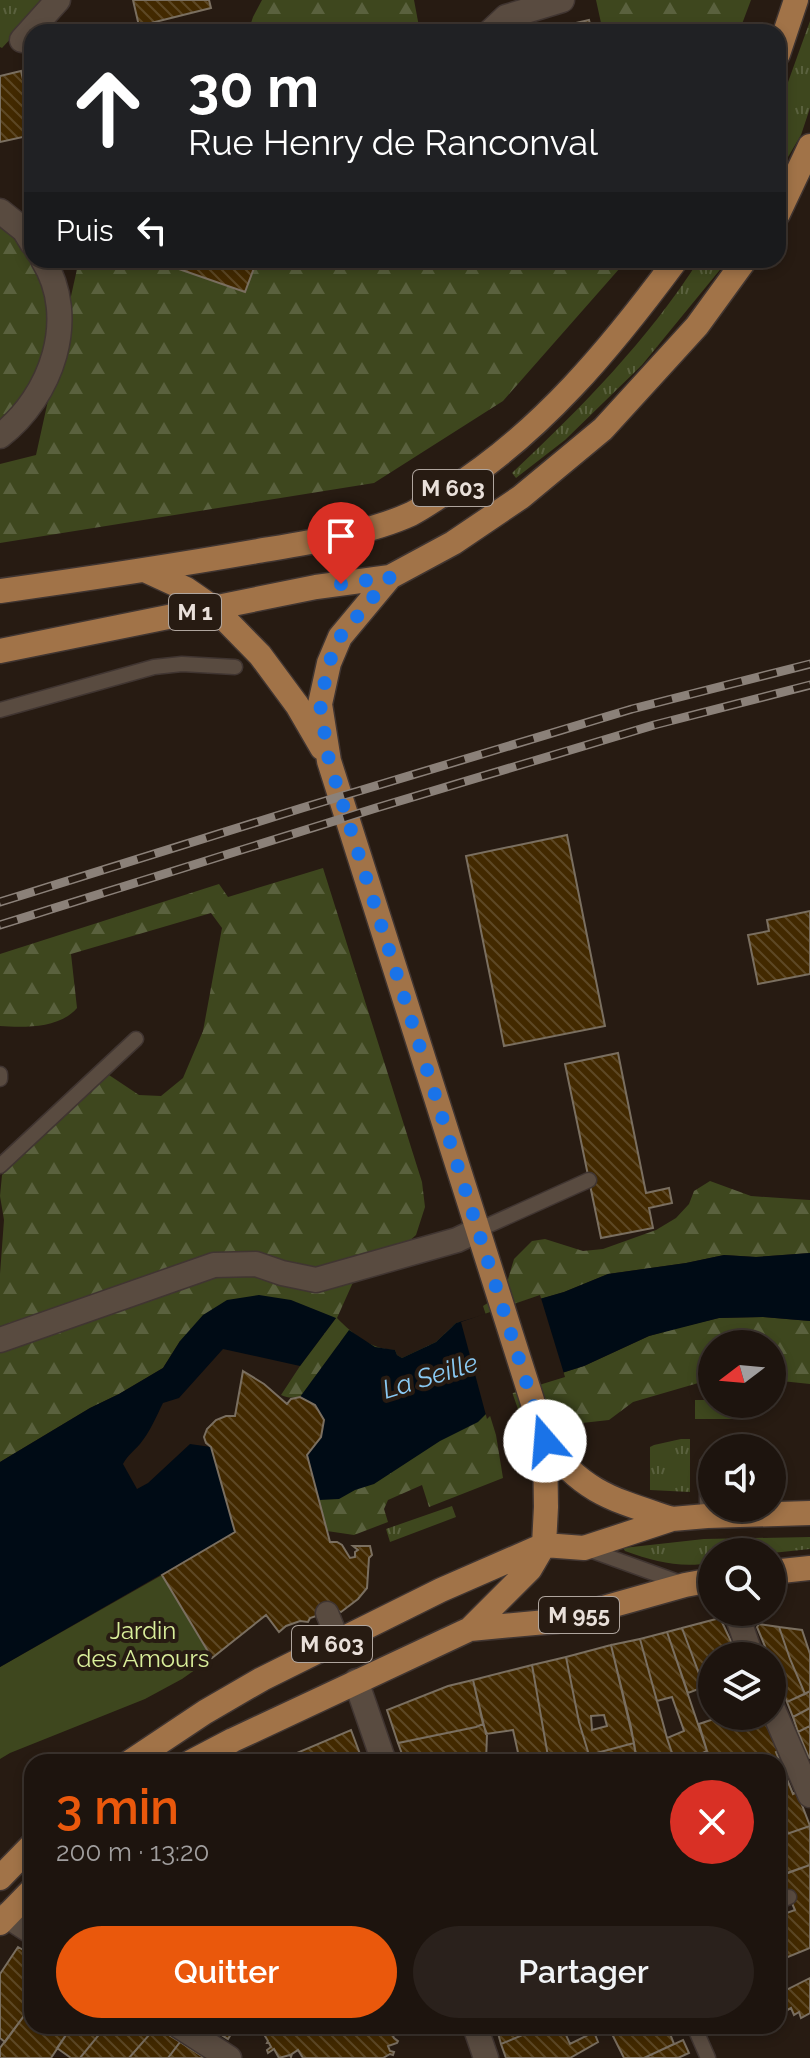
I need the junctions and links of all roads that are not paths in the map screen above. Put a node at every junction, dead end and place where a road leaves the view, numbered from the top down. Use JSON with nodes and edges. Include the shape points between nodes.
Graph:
{"nodes":[{"id":1,"x":58,"y":0,"type":"edge"},
{"id":2,"x":562,"y":0,"type":"edge"},
{"id":3,"x":796,"y":0,"type":"edge"},
{"id":4,"x":33,"y":24,"type":"edge"},
{"id":5,"x":499,"y":24,"type":"edge"},
{"id":6,"x":786,"y":30,"type":"edge"},
{"id":7,"x":810,"y":146,"type":"edge"},
{"id":8,"x":786,"y":197,"type":"edge"},
{"id":9,"x":0,"y":211,"type":"edge"},
{"id":10,"x":24,"y":230,"type":"edge"},
{"id":11,"x":48,"y":268,"type":"edge"},
{"id":12,"x":670,"y":268,"type":"edge"},
{"id":13,"x":739,"y":268,"type":"edge"},
{"id":14,"x":0,"y":436,"type":"edge"},
{"id":15,"x":147,"y":571,"type":"junction"},
{"id":16,"x":390,"y":577,"type":"junction"},
{"id":17,"x":0,"y":591,"type":"edge"},
{"id":18,"x":215,"y":609,"type":"junction"},
{"id":19,"x":0,"y":651,"type":"edge"},
{"id":20,"x":235,"y":667,"type":"dead end"},
{"id":21,"x":0,"y":710,"type":"edge"},
{"id":22,"x":329,"y":761,"type":"junction"},
{"id":23,"x":136,"y":1039,"type":"dead end"},
{"id":24,"x":0,"y":1166,"type":"edge"},
{"id":25,"x":589,"y":1180,"type":"dead end"},
{"id":26,"x":478,"y":1230,"type":"junction"},
{"id":27,"x":0,"y":1340,"type":"edge"},
{"id":28,"x":545,"y":1441,"type":"junction"},
{"id":29,"x":810,"y":1513,"type":"edge"},
{"id":30,"x":786,"y":1514,"type":"edge"},
{"id":31,"x":698,"y":1517,"type":"edge"},
{"id":32,"x":672,"y":1519,"type":"junction"},
{"id":33,"x":544,"y":1545,"type":"junction"},
{"id":34,"x":584,"y":1548,"type":"junction"},
{"id":35,"x":810,"y":1568,"type":"edge"},
{"id":36,"x":786,"y":1571,"type":"edge"},
{"id":37,"x":698,"y":1583,"type":"edge"},
{"id":38,"x":685,"y":1585,"type":"junction"},
{"id":39,"x":327,"y":1613,"type":"dead end"},
{"id":40,"x":470,"y":1629,"type":"junction"},
{"id":41,"x":338,"y":1640,"type":"junction"},
{"id":42,"x":356,"y":1681,"type":"junction"},
{"id":43,"x":782,"y":1730,"type":"edge"},
{"id":44,"x":142,"y":1754,"type":"edge"},
{"id":45,"x":206,"y":1754,"type":"edge"},
{"id":46,"x":381,"y":1754,"type":"edge"},
{"id":47,"x":810,"y":1795,"type":"edge"},
{"id":48,"x":24,"y":1853,"type":"edge"},
{"id":49,"x":0,"y":1878,"type":"edge"},
{"id":50,"x":24,"y":1898,"type":"edge"},
{"id":51,"x":3,"y":1919,"type":"edge"},
{"id":52,"x":24,"y":1928,"type":"edge"},
{"id":53,"x":192,"y":2034,"type":"edge"},
{"id":54,"x":478,"y":2034,"type":"edge"},
{"id":55,"x":698,"y":2034,"type":"edge"},
{"id":56,"x":229,"y":2058,"type":"edge"},
{"id":57,"x":486,"y":2058,"type":"edge"},
{"id":58,"x":708,"y":2058,"type":"edge"}],
"edges":[{"from":1,"to":4,"type":"street"},
{"from":2,"to":5,"type":"street"},
{"from":3,"to":6,"type":"main road"},
{"from":7,"to":8,"type":"main road"},
{"from":9,"to":10,"type":"street"},
{"from":11,"to":14,"type":"street","via":[[60,328],[53,362],[37,395]]},
{"from":12,"to":15,"type":"main road","number":"M 603","via":[[603,353],[529,431],[411,514],[340,536]]},
{"from":13,"to":16,"type":"main road","number":"M 603","via":[[697,326],[603,429],[521,497]]},
{"from":15,"to":17,"type":"main road","number":"M 1"},
{"from":15,"to":18,"type":"main road","number":"M 603"},
{"from":16,"to":18,"type":"main road","number":"M 1"},
{"from":16,"to":22,"type":"main road","number":"M 603","via":[[340,637],[329,663],[320,704]]},
{"from":18,"to":19,"type":"main road","number":"M 1"},
{"from":18,"to":22,"type":"main road","number":"M 603","via":[[274,673]]},
{"from":20,"to":21,"type":"lane","via":[[154,667]]},
{"from":22,"to":26,"type":"main road","number":"M 603"},
{"from":23,"to":24,"type":"lane"},
{"from":25,"to":26,"type":"lane"},
{"from":26,"to":27,"type":"street","via":[[316,1280],[256,1264],[214,1265]]},
{"from":26,"to":28,"type":"main road","number":"M 603"},
{"from":28,"to":32,"type":"main road","via":[[584,1483]]},
{"from":28,"to":33,"type":"main road","number":"M 603"},
{"from":29,"to":30,"type":"main road"},
{"from":31,"to":32,"type":"main road"},
{"from":32,"to":34,"type":"main road"},
{"from":33,"to":34,"type":"main road"},
{"from":33,"to":40,"type":"main road","number":"M 603","via":[[530,1569]]},
{"from":33,"to":41,"type":"main road","number":"M 603"},
{"from":34,"to":38,"type":"lane"},
{"from":35,"to":36,"type":"main road"},
{"from":37,"to":38,"type":"main road","number":"M 955"},
{"from":38,"to":40,"type":"main road","number":"M 955","via":[[557,1621]]},
{"from":39,"to":41,"type":"street"},
{"from":40,"to":42,"type":"main road","number":"M 603"},
{"from":41,"to":44,"type":"main road","number":"M 603","via":[[205,1712]]},
{"from":42,"to":45,"type":"main road","number":"M 603"},
{"from":42,"to":46,"type":"street"},
{"from":43,"to":47,"type":"street"},
{"from":48,"to":49,"type":"main road"},
{"from":50,"to":51,"type":"main road"},
{"from":51,"to":52,"type":"street"},
{"from":53,"to":56,"type":"street"},
{"from":54,"to":57,"type":"street"},
{"from":55,"to":58,"type":"lane"}]}
